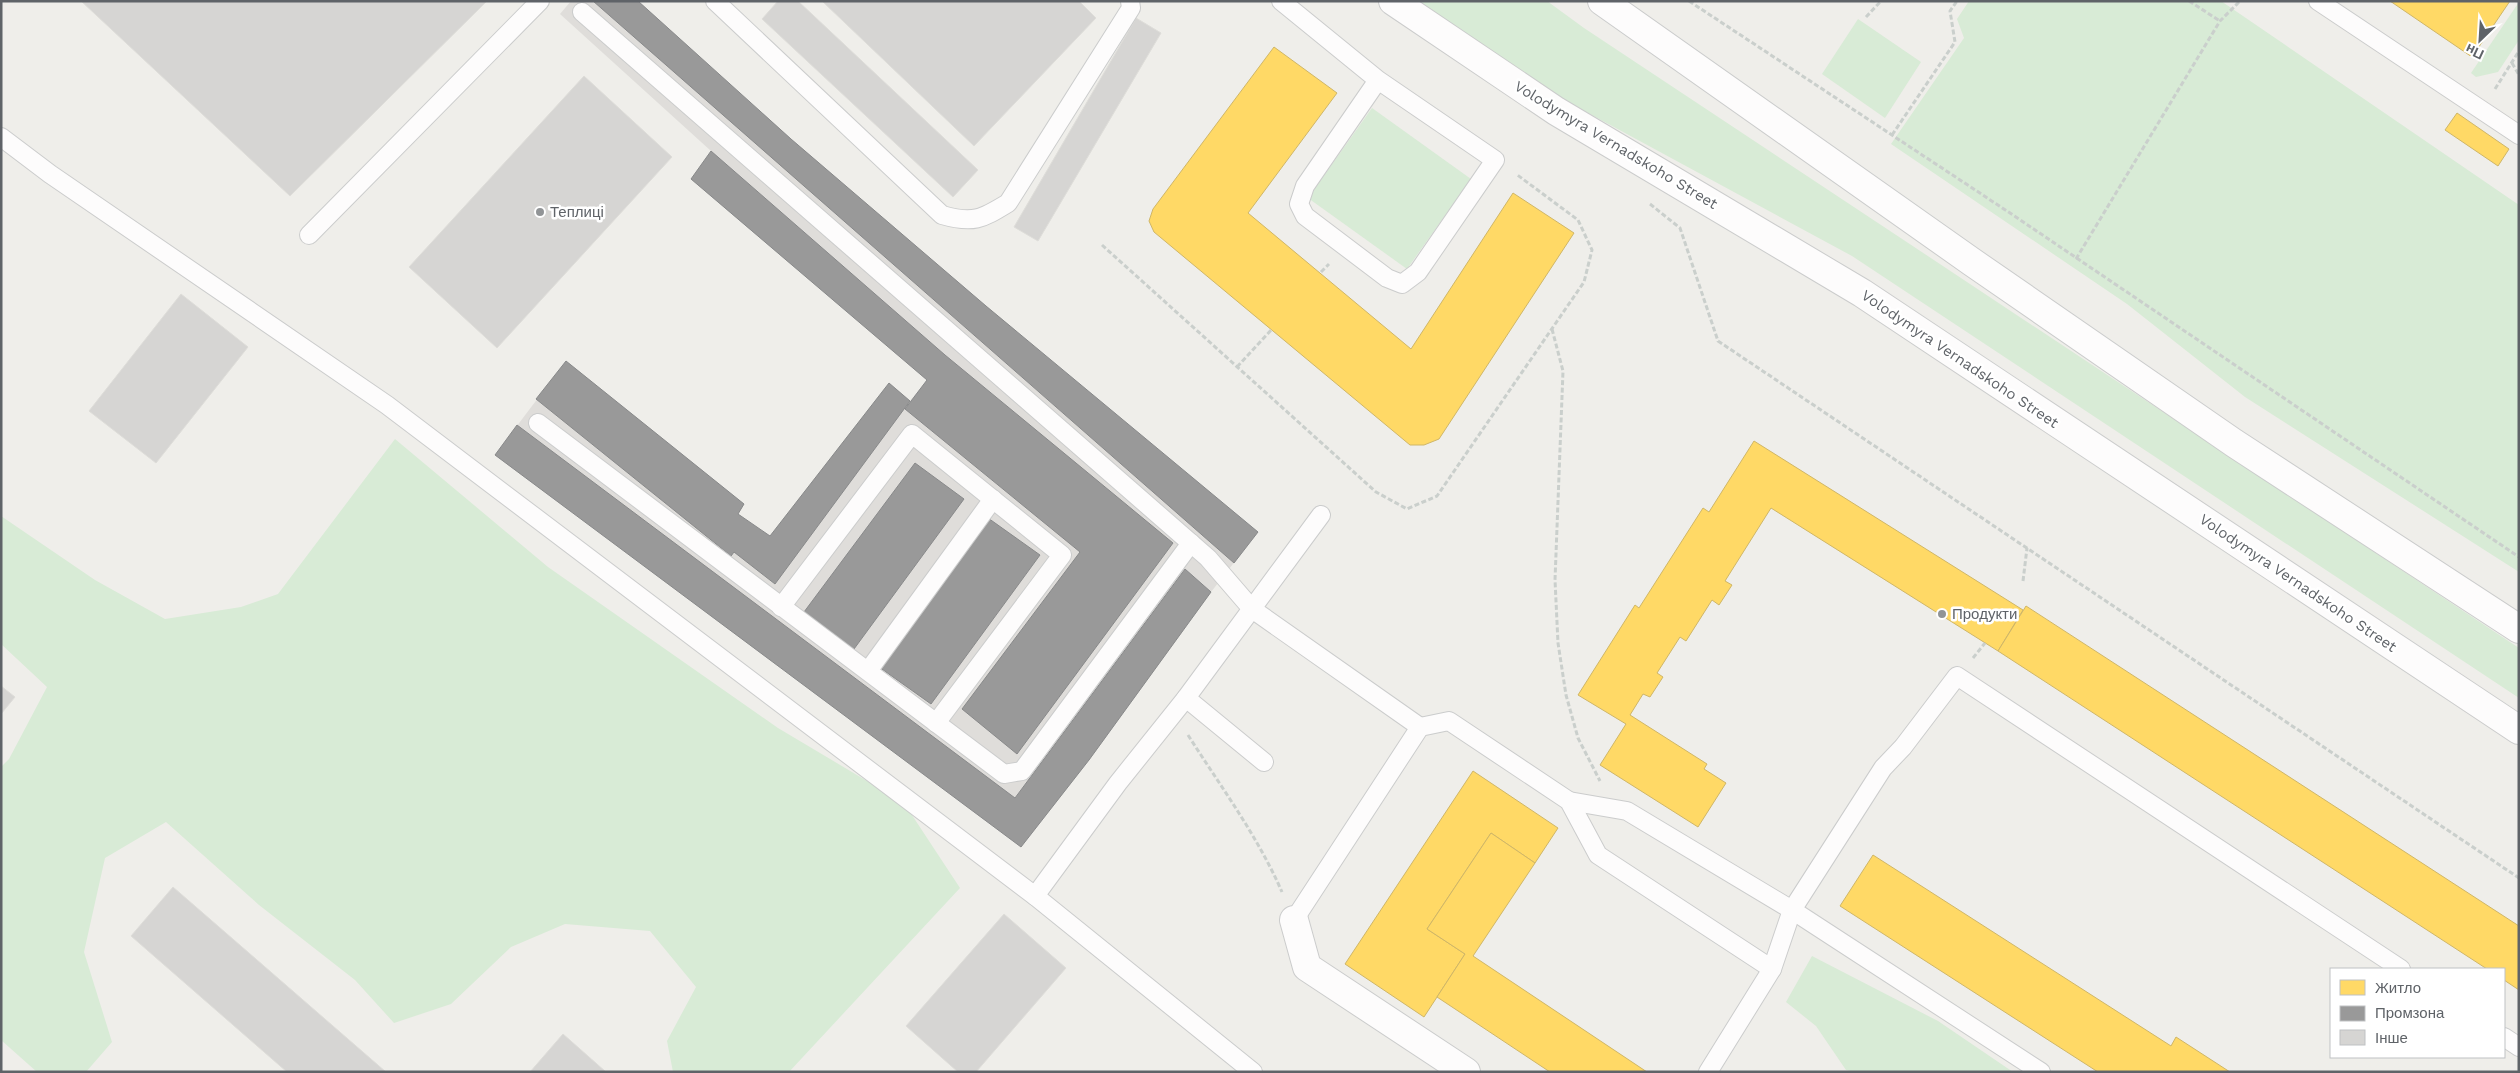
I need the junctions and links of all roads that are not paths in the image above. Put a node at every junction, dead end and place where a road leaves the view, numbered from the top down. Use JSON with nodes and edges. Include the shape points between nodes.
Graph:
{"nodes":[{"id":1,"x":540,"y":1,"type":"edge"},
{"id":2,"x":715,"y":1,"type":"edge"},
{"id":3,"x":1130,"y":1,"type":"edge"},
{"id":4,"x":1281,"y":1,"type":"edge"},
{"id":5,"x":1393,"y":1,"type":"edge"},
{"id":6,"x":1602,"y":1,"type":"edge"},
{"id":7,"x":2318,"y":1,"type":"edge"},
{"id":8,"x":582,"y":12,"type":"dead end"},
{"id":9,"x":1378,"y":80,"type":"junction"},
{"id":10,"x":2519,"y":135,"type":"edge"},
{"id":11,"x":1,"y":137,"type":"edge"},
{"id":12,"x":309,"y":235,"type":"dead end"},
{"id":13,"x":538,"y":422,"type":"dead end"},
{"id":14,"x":993,"y":499,"type":"junction"},
{"id":15,"x":1321,"y":515,"type":"dead end"},
{"id":16,"x":1191,"y":543,"type":"junction"},
{"id":17,"x":782,"y":607,"type":"junction"},
{"id":18,"x":1252,"y":609,"type":"junction"},
{"id":19,"x":2519,"y":629,"type":"edge"},
{"id":20,"x":868,"y":671,"type":"junction"},
{"id":21,"x":1181,"y":705,"type":"junction"},
{"id":22,"x":936,"y":723,"type":"junction"},
{"id":23,"x":1420,"y":727,"type":"junction"},
{"id":24,"x":2519,"y":730,"type":"edge"},
{"id":25,"x":1264,"y":762,"type":"dead end"},
{"id":26,"x":1569,"y":801,"type":"junction"},
{"id":27,"x":1034,"y":896,"type":"junction"},
{"id":28,"x":1792,"y":910,"type":"junction"},
{"id":29,"x":1294,"y":920,"type":"joint"},
{"id":30,"x":2399,"y":968,"type":"edge"},
{"id":31,"x":1772,"y":969,"type":"junction"},
{"id":32,"x":2505,"y":1038,"type":"edge"},
{"id":33,"x":2519,"y":1047,"type":"edge"},
{"id":34,"x":1247,"y":1070,"type":"edge"},
{"id":35,"x":1466,"y":1072,"type":"edge"},
{"id":36,"x":1708,"y":1072,"type":"edge"},
{"id":37,"x":2041,"y":1072,"type":"edge"}],
"edges":[{"from":1,"to":12,"type":"lane"},
{"from":2,"to":3,"type":"lane","via":[[942,215],[976,221],[1008,203],[1131,8]]},
{"from":4,"to":9,"type":"lane"},
{"from":5,"to":24,"type":"street","name":"Volodymyra Vernadskoho Street","via":[[1556,112],[1862,293]]},
{"from":6,"to":19,"type":"street","via":[[2226,437]]},
{"from":7,"to":10,"type":"lane"},
{"from":8,"to":16,"type":"lane"},
{"from":9,"to":9,"type":"lane","via":[[1495,160],[1418,272],[1402,284],[1387,278],[1305,216],[1299,204],[1304,186]]},
{"from":11,"to":27,"type":"lane","via":[[387,405]]},
{"from":13,"to":17,"type":"lane"},
{"from":14,"to":17,"type":"lane","via":[[912,434]]},
{"from":14,"to":20,"type":"lane"},
{"from":14,"to":22,"type":"lane","via":[[1062,555]]},
{"from":15,"to":18,"type":"lane"},
{"from":16,"to":18,"type":"lane"},
{"from":16,"to":22,"type":"lane","via":[[1022,771],[1004,774]]},
{"from":17,"to":20,"type":"lane"},
{"from":18,"to":21,"type":"lane"},
{"from":18,"to":23,"type":"lane"},
{"from":20,"to":22,"type":"lane"},
{"from":21,"to":25,"type":"lane"},
{"from":21,"to":27,"type":"lane"},
{"from":23,"to":26,"type":"lane","via":[[1448,721]]},
{"from":23,"to":29,"type":"lane"},
{"from":26,"to":28,"type":"lane","via":[[1627,811]]},
{"from":26,"to":31,"type":"lane","via":[[1598,855]]},
{"from":27,"to":34,"type":"lane"},
{"from":28,"to":30,"type":"lane","via":[[1883,768],[1957,676]]},
{"from":28,"to":31,"type":"lane"},
{"from":28,"to":37,"type":"lane"},
{"from":29,"to":35,"type":"street","via":[[1307,967]]},
{"from":31,"to":36,"type":"lane"},
{"from":32,"to":33,"type":"lane"}]}
